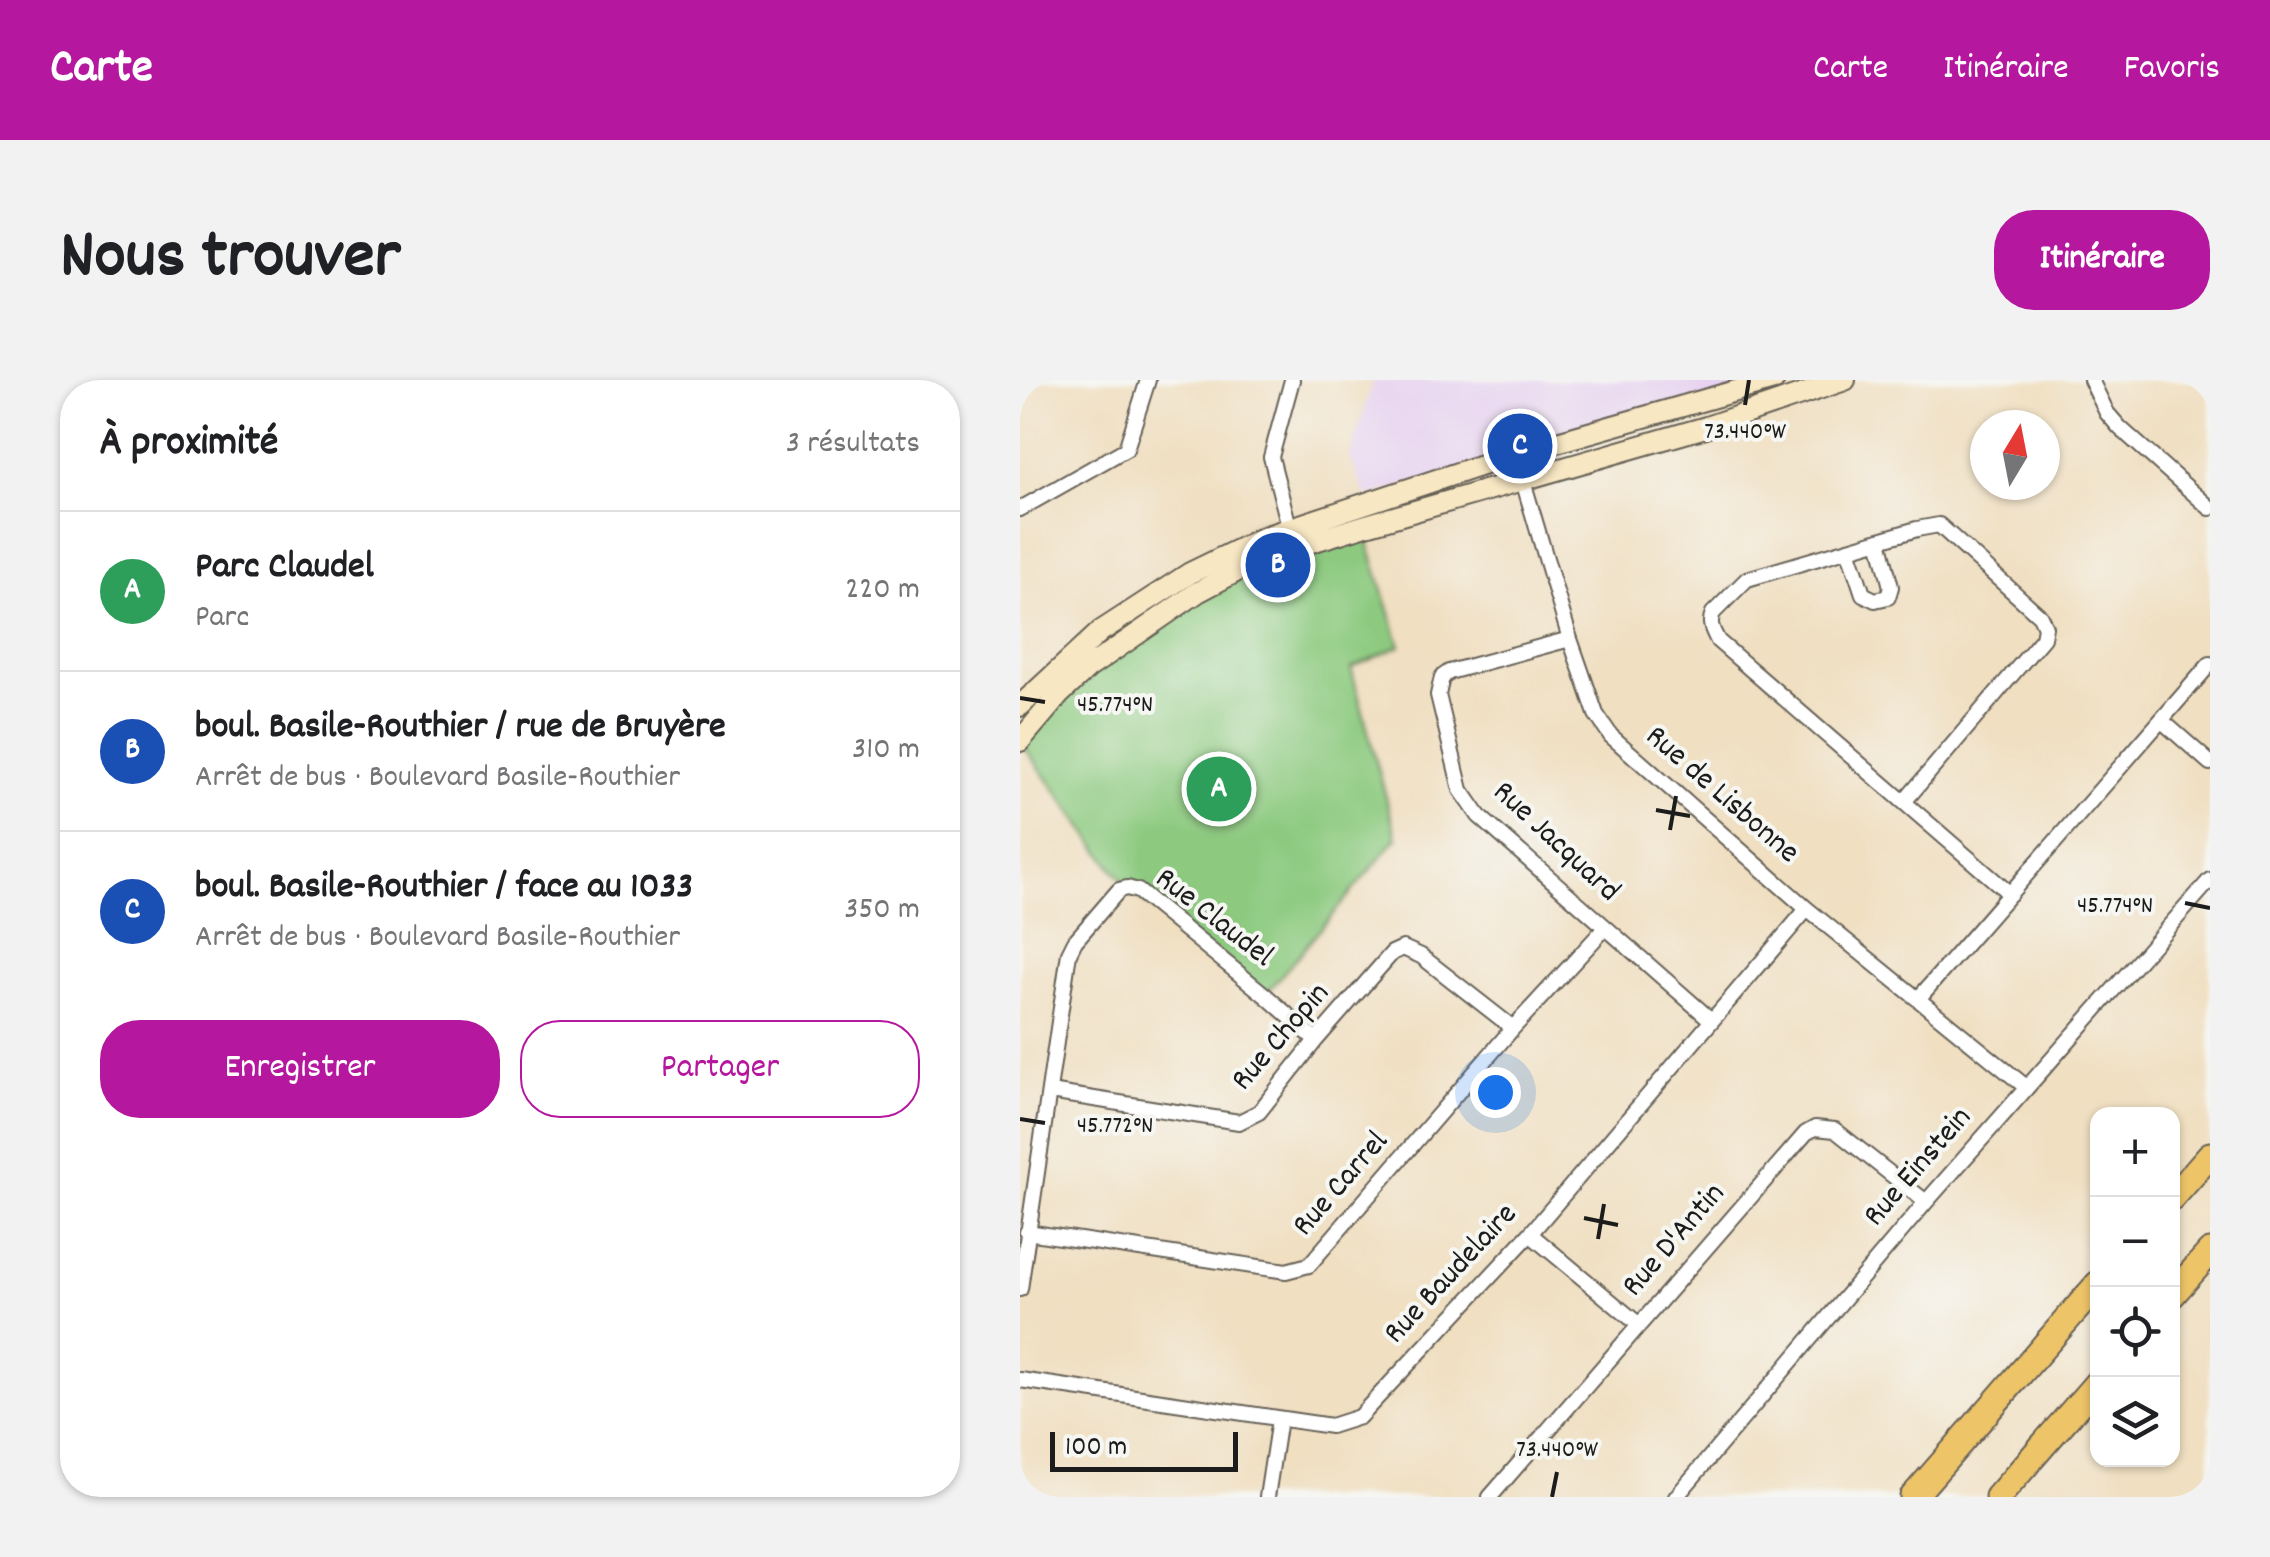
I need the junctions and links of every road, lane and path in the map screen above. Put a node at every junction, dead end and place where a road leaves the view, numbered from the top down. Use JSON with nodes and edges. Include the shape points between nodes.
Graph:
{"nodes":[{"id":1,"x":1148,"y":380,"type":"edge"},
{"id":2,"x":1292,"y":380,"type":"edge"},
{"id":3,"x":1774,"y":380,"type":"edge"},
{"id":4,"x":1845,"y":380,"type":"edge"},
{"id":5,"x":2090,"y":380,"type":"edge"},
{"id":6,"x":1804,"y":386,"type":"edge"},
{"id":7,"x":1696,"y":401,"type":"junction"},
{"id":8,"x":1706,"y":427,"type":"junction"},
{"id":9,"x":1515,"y":454,"type":"junction"},
{"id":10,"x":1523,"y":478,"type":"junction"},
{"id":11,"x":1021,"y":507,"type":"edge"},
{"id":12,"x":2210,"y":508,"type":"edge"},
{"id":13,"x":1292,"y":537,"type":"junction"},
{"id":14,"x":1879,"y":540,"type":"junction"},
{"id":15,"x":1848,"y":550,"type":"junction"},
{"id":16,"x":1570,"y":639,"type":"junction"},
{"id":17,"x":2210,"y":664,"type":"edge"},
{"id":18,"x":1020,"y":706,"type":"edge"},
{"id":19,"x":2161,"y":720,"type":"junction"},
{"id":20,"x":1020,"y":740,"type":"edge"},
{"id":21,"x":2210,"y":763,"type":"edge"},
{"id":22,"x":1904,"y":802,"type":"junction"},
{"id":23,"x":2210,"y":880,"type":"edge"},
{"id":24,"x":2010,"y":894,"type":"junction"},
{"id":25,"x":1808,"y":908,"type":"junction"},
{"id":26,"x":1605,"y":928,"type":"junction"},
{"id":27,"x":1918,"y":999,"type":"junction"},
{"id":28,"x":1712,"y":1020,"type":"junction"},
{"id":29,"x":1513,"y":1028,"type":"junction"},
{"id":30,"x":1316,"y":1040,"type":"junction"},
{"id":31,"x":2026,"y":1087,"type":"junction"},
{"id":32,"x":1050,"y":1092,"type":"junction"},
{"id":33,"x":2210,"y":1155,"type":"edge"},
{"id":34,"x":2173,"y":1197,"type":"edge"},
{"id":35,"x":1926,"y":1202,"type":"junction"},
{"id":36,"x":1028,"y":1232,"type":"junction"},
{"id":37,"x":1530,"y":1234,"type":"junction"},
{"id":38,"x":2210,"y":1252,"type":"edge"},
{"id":39,"x":2095,"y":1287,"type":"edge"},
{"id":40,"x":2180,"y":1287,"type":"edge"},
{"id":41,"x":1020,"y":1289,"type":"edge"},
{"id":42,"x":1638,"y":1324,"type":"junction"},
{"id":43,"x":1020,"y":1380,"type":"edge"},
{"id":44,"x":2090,"y":1391,"type":"edge"},
{"id":45,"x":1280,"y":1419,"type":"junction"},
{"id":46,"x":1267,"y":1497,"type":"edge"},
{"id":47,"x":1490,"y":1497,"type":"edge"},
{"id":48,"x":1676,"y":1497,"type":"edge"},
{"id":49,"x":1913,"y":1497,"type":"edge"},
{"id":50,"x":1998,"y":1497,"type":"edge"}],
"edges":[{"from":1,"to":11,"type":"street","via":[[1126,449]]},
{"from":2,"to":13,"type":"street","via":[[1271,458]]},
{"from":3,"to":7,"type":"street"},
{"from":4,"to":6,"type":"street"},
{"from":5,"to":12,"type":"street","via":[[2120,428]]},
{"from":6,"to":8,"type":"street"},
{"from":7,"to":8,"type":"street"},
{"from":7,"to":9,"type":"street"},
{"from":8,"to":10,"type":"street"},
{"from":9,"to":10,"type":"street","name":"Rue de Lisbonne"},
{"from":9,"to":13,"type":"street"},
{"from":10,"to":13,"type":"street"},
{"from":10,"to":16,"type":"street","name":"Rue de Lisbonne"},
{"from":13,"to":18,"type":"street","via":[[1225,554],[1190,573],[1101,631]]},
{"from":13,"to":20,"type":"street","via":[[1088,668]]},
{"from":14,"to":15,"type":"street"},
{"from":14,"to":15,"type":"street","via":[[1888,597],[1863,594]]},
{"from":14,"to":22,"type":"street","via":[[1939,525],[2045,627],[2043,638]]},
{"from":15,"to":22,"type":"street","via":[[1747,579],[1712,613],[1711,628]]},
{"from":16,"to":25,"type":"street","name":"Rue de Lisbonne","via":[[1596,714],[1612,736]]},
{"from":16,"to":26,"type":"street","name":"Rue Jacquard","via":[[1449,672],[1438,695],[1468,802]]},
{"from":17,"to":19,"type":"street"},
{"from":19,"to":21,"type":"street"},
{"from":19,"to":24,"type":"street"},
{"from":22,"to":24,"type":"street"},
{"from":23,"to":31,"type":"street","name":"Rue Einstein"},
{"from":24,"to":27,"type":"street"},
{"from":25,"to":27,"type":"street","name":"Rue de Lisbonne"},
{"from":25,"to":28,"type":"street","name":"Rue Baudelaire"},
{"from":26,"to":28,"type":"street","name":"Rue Jacquard"},
{"from":26,"to":29,"type":"street","name":"Rue Carrel"},
{"from":27,"to":31,"type":"street","name":"Rue de Lisbonne"},
{"from":28,"to":37,"type":"street","name":"Rue Baudelaire"},
{"from":29,"to":30,"type":"street","name":"Rue Chopin","via":[[1403,948],[1392,952]]},
{"from":29,"to":36,"type":"street","name":"Rue Carrel","via":[[1309,1265],[1286,1272]]},
{"from":30,"to":32,"type":"street","name":"Rue Chopin","via":[[1260,1112],[1239,1122]]},
{"from":30,"to":32,"type":"street","name":"Rue Claudel","via":[[1127,888],[1069,954]]},
{"from":31,"to":35,"type":"street","name":"Rue Einstein"},
{"from":32,"to":36,"type":"street","name":"Rue Claudel"},
{"from":33,"to":34,"type":"highway"},
{"from":35,"to":42,"type":"street","name":"Rue D'Antin","via":[[1835,1130],[1815,1128]]},
{"from":35,"to":48,"type":"street","name":"Rue Einstein"},
{"from":36,"to":41,"type":"street","name":"Rue Claudel"},
{"from":37,"to":42,"type":"street"},
{"from":37,"to":45,"type":"street","name":"Rue Baudelaire","via":[[1359,1416],[1331,1426]]},
{"from":38,"to":40,"type":"highway"},
{"from":39,"to":49,"type":"highway"},
{"from":42,"to":47,"type":"street","name":"Rue D'Antin"},
{"from":43,"to":45,"type":"street","name":"Rue Baudelaire"},
{"from":44,"to":50,"type":"highway"},
{"from":45,"to":46,"type":"street"}]}
